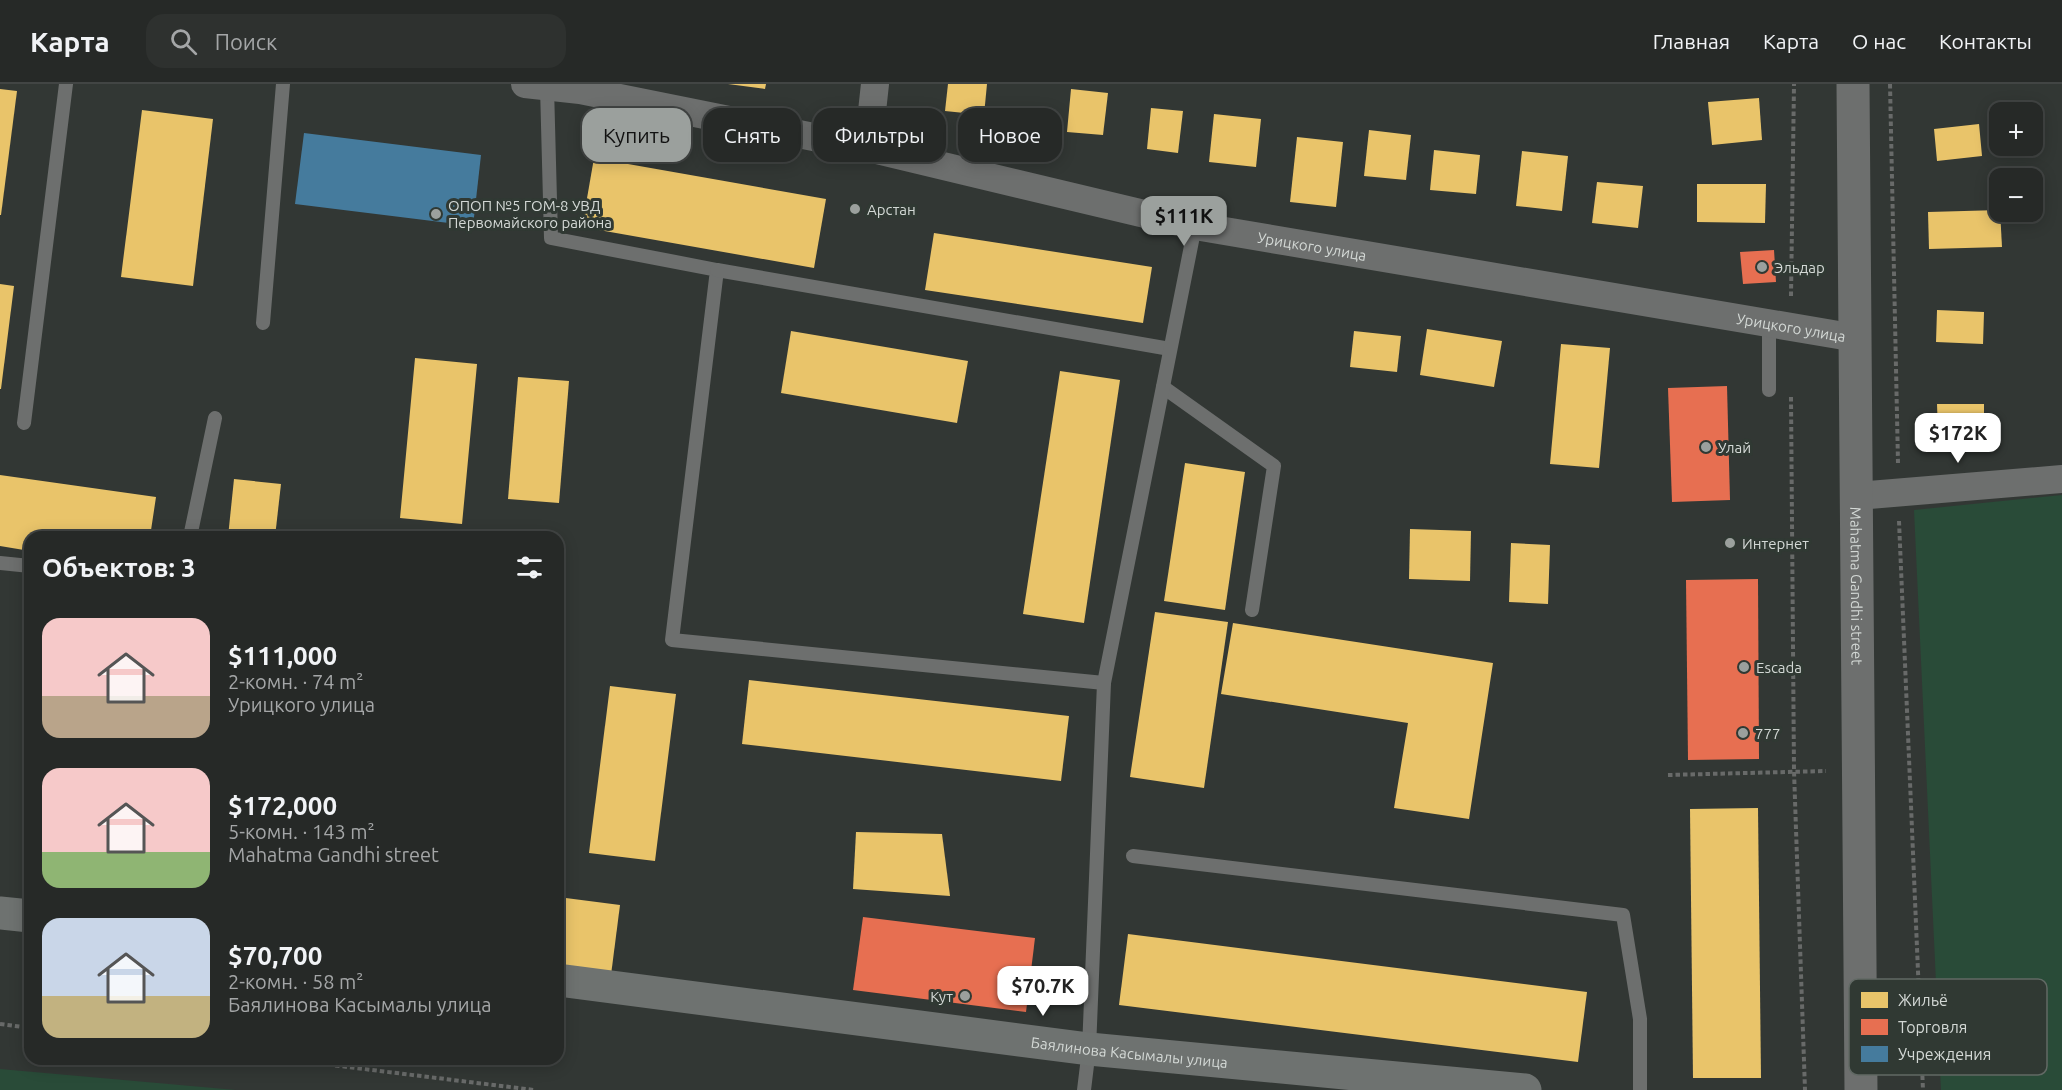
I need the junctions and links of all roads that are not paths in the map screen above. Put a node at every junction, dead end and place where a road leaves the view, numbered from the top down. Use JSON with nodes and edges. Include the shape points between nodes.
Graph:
{"nodes":[{"id":1,"x":66,"y":84,"type":"edge"},
{"id":2,"x":283,"y":84,"type":"edge"},
{"id":3,"x":875,"y":84,"type":"edge"},
{"id":4,"x":1853,"y":84,"type":"edge"},
{"id":5,"x":536,"y":86,"type":"edge"},
{"id":6,"x":580,"y":87,"type":"edge"},
{"id":7,"x":872,"y":108,"type":"edge"},
{"id":8,"x":813,"y":136,"type":"edge"},
{"id":9,"x":927,"y":162,"type":"edge"},
{"id":10,"x":1195,"y":226,"type":"junction"},
{"id":11,"x":717,"y":270,"type":"junction"},
{"id":12,"x":264,"y":323,"type":"dead end"},
{"id":13,"x":1780,"y":326,"type":"junction"},
{"id":14,"x":1856,"y":339,"type":"junction"},
{"id":15,"x":1170,"y":349,"type":"junction"},
{"id":16,"x":1163,"y":387,"type":"junction"},
{"id":17,"x":1769,"y":390,"type":"dead end"},
{"id":18,"x":215,"y":418,"type":"dead end"},
{"id":19,"x":24,"y":423,"type":"dead end"},
{"id":20,"x":2062,"y":479,"type":"edge"},
{"id":21,"x":1857,"y":496,"type":"junction"},
{"id":22,"x":191,"y":531,"type":"edge"},
{"id":23,"x":0,"y":563,"type":"edge"},
{"id":24,"x":24,"y":565,"type":"edge"},
{"id":25,"x":1252,"y":610,"type":"dead end"},
{"id":26,"x":1104,"y":683,"type":"junction"},
{"id":27,"x":1133,"y":856,"type":"dead end"},
{"id":28,"x":0,"y":913,"type":"edge"},
{"id":29,"x":24,"y":915,"type":"edge"},
{"id":30,"x":1861,"y":979,"type":"edge"},
{"id":31,"x":564,"y":981,"type":"edge"},
{"id":32,"x":1089,"y":1049,"type":"junction"},
{"id":33,"x":1861,"y":1075,"type":"edge"},
{"id":34,"x":1084,"y":1090,"type":"edge"},
{"id":35,"x":1525,"y":1090,"type":"edge"},
{"id":36,"x":1640,"y":1090,"type":"edge"},
{"id":37,"x":1861,"y":1090,"type":"edge"}],
"edges":[{"from":1,"to":19,"type":"lane"},
{"from":2,"to":12,"type":"lane"},
{"from":3,"to":7,"type":"street"},
{"from":4,"to":14,"type":"main road","name":"Mahatma Gandhi street"},
{"from":5,"to":6,"type":"street","name":"Урицкого улица"},
{"from":5,"to":11,"type":"lane","via":[[551,238]]},
{"from":6,"to":8,"type":"street","name":"Урицкого улица"},
{"from":9,"to":10,"type":"street","name":"Урицкого улица"},
{"from":10,"to":13,"type":"street","name":"Урицкого улица"},
{"from":10,"to":15,"type":"lane"},
{"from":11,"to":15,"type":"lane"},
{"from":11,"to":26,"type":"lane","via":[[672,640]]},
{"from":13,"to":14,"type":"street","name":"Урицкого улица"},
{"from":13,"to":17,"type":"lane"},
{"from":14,"to":21,"type":"main road","name":"Mahatma Gandhi street"},
{"from":15,"to":16,"type":"lane"},
{"from":16,"to":25,"type":"lane","via":[[1274,466]]},
{"from":16,"to":26,"type":"lane"},
{"from":18,"to":22,"type":"lane"},
{"from":20,"to":21,"type":"street"},
{"from":21,"to":30,"type":"main road","name":"Mahatma Gandhi street"},
{"from":23,"to":24,"type":"lane"},
{"from":26,"to":32,"type":"lane"},
{"from":27,"to":36,"type":"lane","via":[[1623,915],[1640,1019]]},
{"from":28,"to":29,"type":"main road"},
{"from":31,"to":32,"type":"main road","name":"Баялинова Касымалы улица"},
{"from":32,"to":34,"type":"lane"},
{"from":32,"to":35,"type":"main road","name":"Баялинова Касымалы улица"},
{"from":33,"to":37,"type":"main road","name":"Mahatma Gandhi street"}]}
